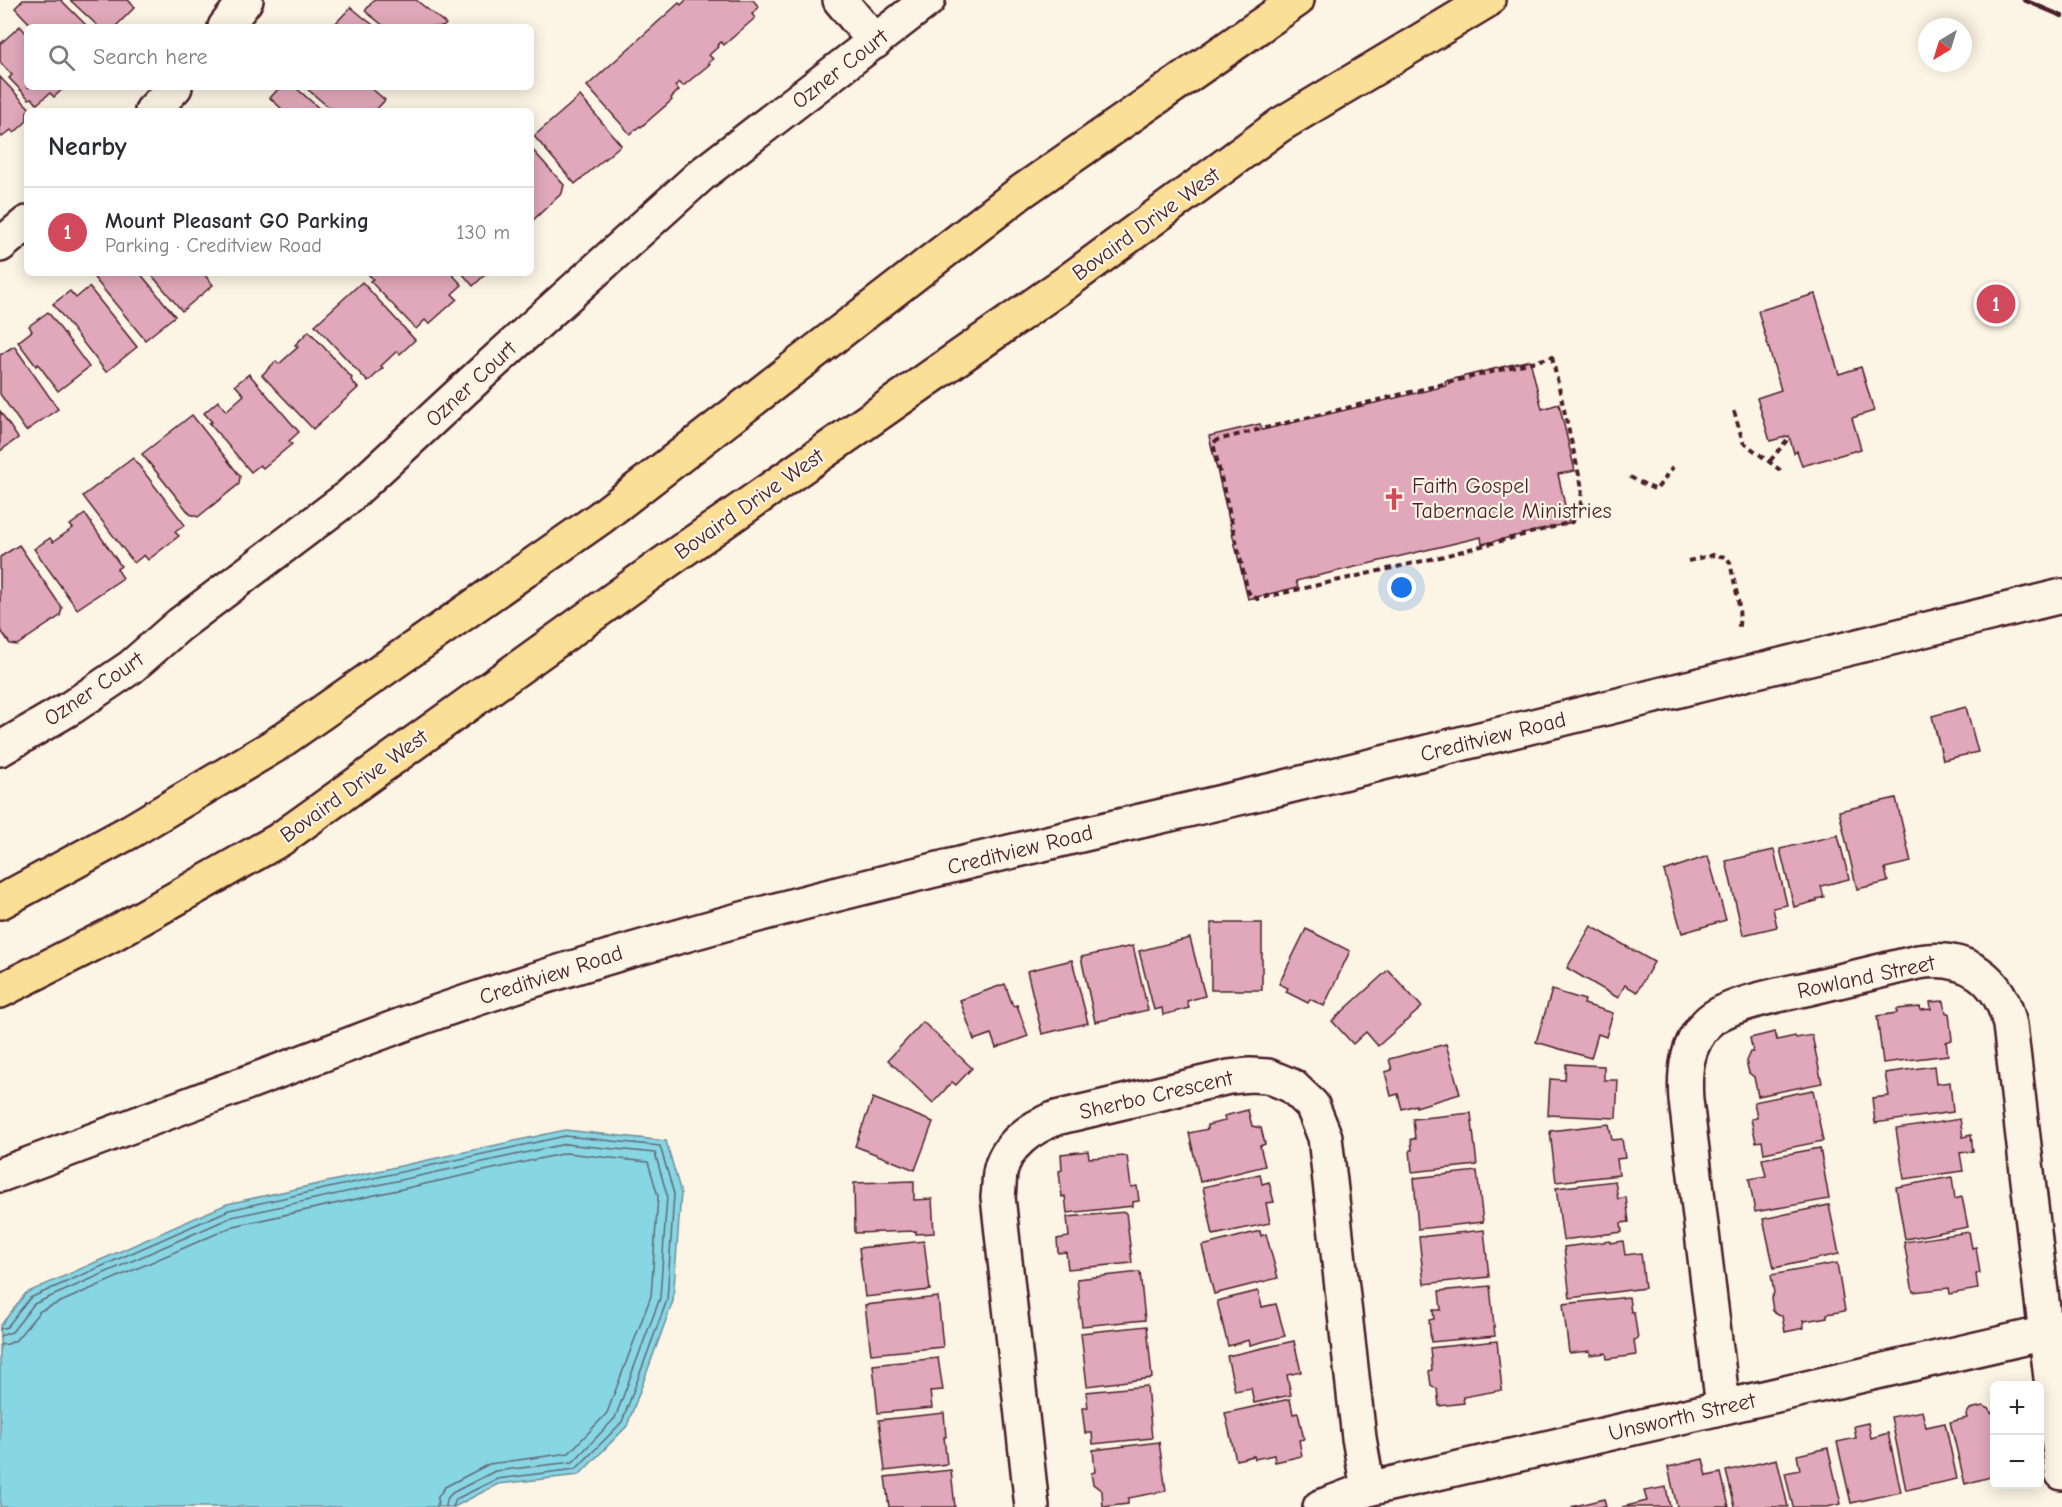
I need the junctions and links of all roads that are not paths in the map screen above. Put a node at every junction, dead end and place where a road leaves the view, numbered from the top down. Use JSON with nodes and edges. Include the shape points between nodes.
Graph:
{"nodes":[{"id":1,"x":246,"y":0,"type":"edge"},
{"id":2,"x":840,"y":0,"type":"edge"},
{"id":3,"x":928,"y":0,"type":"edge"},
{"id":4,"x":1297,"y":0,"type":"edge"},
{"id":5,"x":1488,"y":0,"type":"edge"},
{"id":6,"x":227,"y":24,"type":"edge"},
{"id":7,"x":875,"y":42,"type":"junction"},
{"id":8,"x":172,"y":90,"type":"edge"},
{"id":9,"x":155,"y":108,"type":"edge"},
{"id":10,"x":24,"y":225,"type":"edge"},
{"id":11,"x":0,"y":244,"type":"edge"},
{"id":12,"x":2062,"y":596,"type":"edge"},
{"id":13,"x":0,"y":749,"type":"edge"},
{"id":14,"x":0,"y":902,"type":"edge"},
{"id":15,"x":0,"y":991,"type":"edge"},
{"id":16,"x":0,"y":1175,"type":"edge"},
{"id":17,"x":2046,"y":1334,"type":"junction"},
{"id":18,"x":1723,"y":1407,"type":"junction"},
{"id":19,"x":2062,"y":1473,"type":"edge"},
{"id":20,"x":1368,"y":1489,"type":"junction"},
{"id":21,"x":1032,"y":1507,"type":"edge"},
{"id":22,"x":1320,"y":1507,"type":"edge"}],
"edges":[{"from":1,"to":6,"type":"street"},
{"from":2,"to":7,"type":"street"},
{"from":3,"to":7,"type":"street","name":"Ozner Court"},
{"from":4,"to":14,"type":"main road","via":[[1021,192],[600,518],[274,746],[131,831]]},
{"from":5,"to":15,"type":"main road","name":"Bovaird Drive West","via":[[1280,125],[1064,284],[663,564],[279,840],[113,934]]},
{"from":7,"to":13,"type":"street","name":"Ozner Court","via":[[701,175],[346,499],[178,625],[131,667]]},
{"from":8,"to":9,"type":"street"},
{"from":10,"to":11,"type":"street"},
{"from":12,"to":16,"type":"street","name":"Creditview Road","via":[[663,939],[434,1013]]},
{"from":17,"to":18,"type":"street","name":"Unsworth Street"},
{"from":17,"to":18,"type":"street","name":"Rowland Street","via":[[2007,1010],[1991,984],[1972,968],[1933,959],[1918,962],[1741,1004],[1708,1021],[1688,1053],[1684,1075],[1686,1100]]},
{"from":17,"to":19,"type":"street","name":"Rowland Street"},
{"from":18,"to":20,"type":"street","name":"Unsworth Street"},
{"from":20,"to":21,"type":"street","name":"Sherbo Crescent","via":[[1325,1137],[1312,1105],[1292,1086],[1268,1076],[1250,1075],[1056,1118],[1022,1137],[1009,1153],[1000,1171],[998,1197]]},
{"from":20,"to":22,"type":"street","name":"Unsworth Street"}]}
